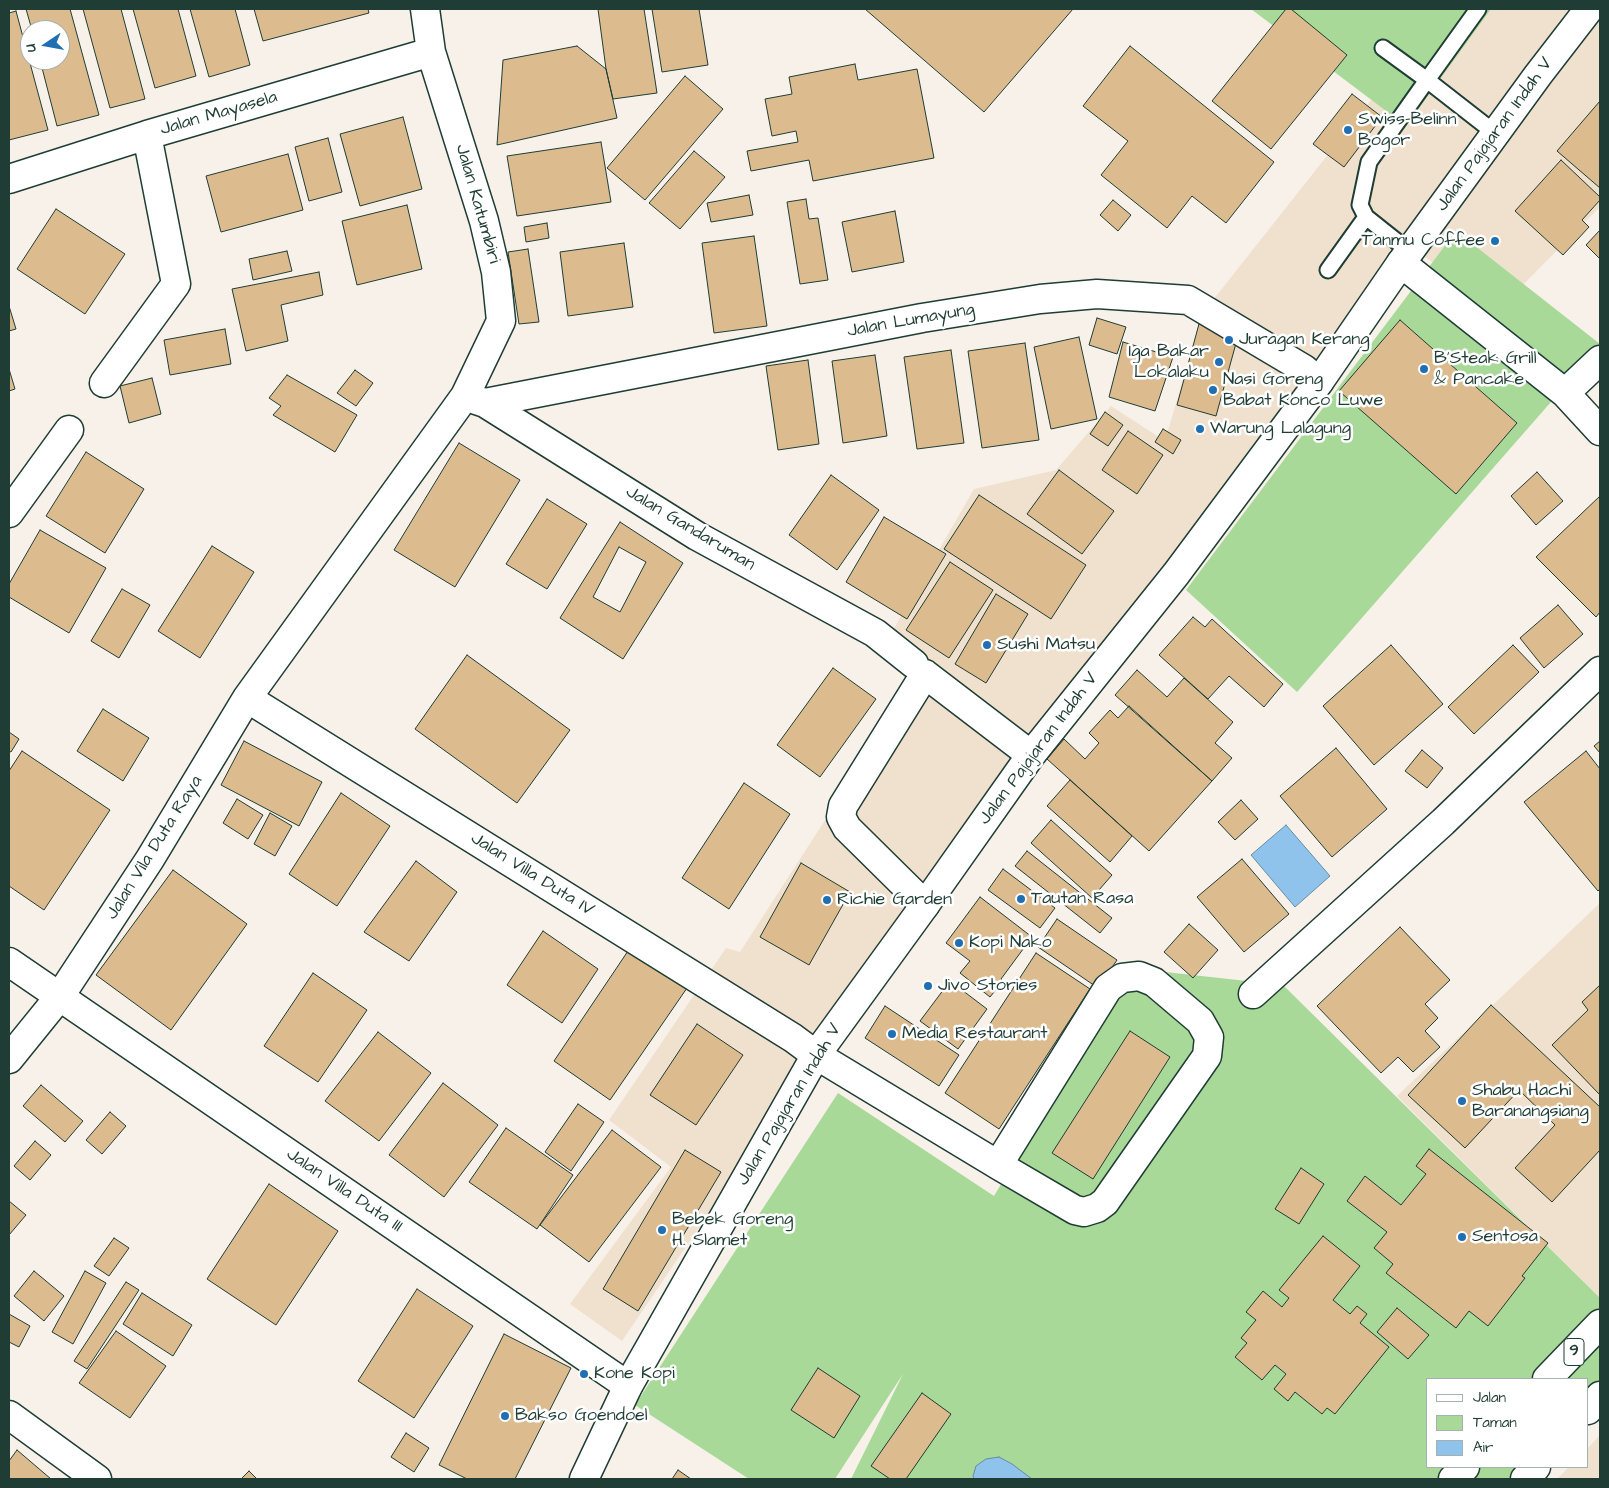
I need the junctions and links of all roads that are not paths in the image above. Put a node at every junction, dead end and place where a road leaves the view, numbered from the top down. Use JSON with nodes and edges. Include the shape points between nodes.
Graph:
{"nodes":[{"id":1,"x":426,"y":9,"type":"edge"},
{"id":2,"x":1478,"y":9,"type":"edge"},
{"id":3,"x":1589,"y":9,"type":"edge"},
{"id":4,"x":1384,"y":48,"type":"dead end"},
{"id":5,"x":431,"y":52,"type":"junction"},
{"id":6,"x":1427,"y":80,"type":"junction"},
{"id":7,"x":1495,"y":134,"type":"junction"},
{"id":8,"x":147,"y":135,"type":"junction"},
{"id":9,"x":9,"y":179,"type":"edge"},
{"id":10,"x":1366,"y":217,"type":"junction"},
{"id":11,"x":1406,"y":257,"type":"junction"},
{"id":12,"x":1328,"y":270,"type":"dead end"},
{"id":13,"x":1600,"y":360,"type":"edge"},
{"id":14,"x":1319,"y":382,"type":"junction"},
{"id":15,"x":104,"y":383,"type":"dead end"},
{"id":16,"x":1565,"y":393,"type":"junction"},
{"id":17,"x":475,"y":400,"type":"junction"},
{"id":18,"x":69,"y":430,"type":"dead end"},
{"id":19,"x":1600,"y":431,"type":"edge"},
{"id":20,"x":9,"y":513,"type":"edge"},
{"id":21,"x":920,"y":669,"type":"junction"},
{"id":22,"x":1600,"y":671,"type":"edge"},
{"id":23,"x":247,"y":698,"type":"junction"},
{"id":24,"x":1030,"y":754,"type":"junction"},
{"id":25,"x":925,"y":905,"type":"junction"},
{"id":26,"x":9,"y":962,"type":"edge"},
{"id":27,"x":1253,"y":994,"type":"dead end"},
{"id":28,"x":60,"y":996,"type":"junction"},
{"id":29,"x":816,"y":1055,"type":"junction"},
{"id":30,"x":9,"y":1059,"type":"edge"},
{"id":31,"x":998,"y":1165,"type":"junction"},
{"id":32,"x":1600,"y":1324,"type":"edge"},
{"id":33,"x":1548,"y":1378,"type":"edge"},
{"id":34,"x":628,"y":1386,"type":"junction"},
{"id":35,"x":9,"y":1415,"type":"edge"},
{"id":36,"x":1464,"y":1468,"type":"edge"},
{"id":37,"x":1535,"y":1468,"type":"edge"},
{"id":38,"x":97,"y":1479,"type":"edge"},
{"id":39,"x":584,"y":1479,"type":"edge"},
{"id":40,"x":1453,"y":1479,"type":"edge"},
{"id":41,"x":1525,"y":1479,"type":"edge"}],
"edges":[{"from":1,"to":5,"type":"main road","name":"Jalan Katumbiri"},
{"from":2,"to":6,"type":"lane"},
{"from":3,"to":7,"type":"main road","name":"Jalan Pajajaran Indah V"},
{"from":4,"to":6,"type":"lane"},
{"from":5,"to":8,"type":"main road","name":"Jalan Mayasela"},
{"from":5,"to":17,"type":"main road","name":"Jalan Katumbiri","via":[[484,221],[496,272],[501,321]]},
{"from":6,"to":7,"type":"lane"},
{"from":6,"to":10,"type":"lane","via":[[1369,162],[1360,205]]},
{"from":7,"to":11,"type":"main road","name":"Jalan Pajajaran Indah V"},
{"from":8,"to":9,"type":"main road","name":"Jalan Mayasela"},
{"from":8,"to":15,"type":"main road","via":[[176,284]]},
{"from":10,"to":11,"type":"lane","via":[[1386,233]]},
{"from":10,"to":12,"type":"lane"},
{"from":11,"to":14,"type":"main road","name":"Jalan Pajajaran Indah V"},
{"from":11,"to":16,"type":"main road"},
{"from":13,"to":16,"type":"main road"},
{"from":14,"to":17,"type":"main road","name":"Jalan Lumayung","via":[[1304,369],[1188,300],[1098,294],[922,318]]},
{"from":14,"to":24,"type":"main road","name":"Jalan Pajajaran Indah V","via":[[1176,574]]},
{"from":16,"to":19,"type":"main road"},
{"from":17,"to":21,"type":"main road","name":"Jalan Gandaruman","via":[[697,536],[875,633]]},
{"from":17,"to":23,"type":"main road","name":"Jalan Katumbiri"},
{"from":18,"to":20,"type":"main road"},
{"from":21,"to":24,"type":"main road","name":"Jalan Gandaruman"},
{"from":21,"to":25,"type":"main road","via":[[843,806],[841,817],[847,828]]},
{"from":22,"to":27,"type":"main road","via":[[1443,822]]},
{"from":23,"to":28,"type":"main road","name":"Jalan Vila Duta Raya","via":[[150,859]]},
{"from":23,"to":29,"type":"main road","name":"Jalan Villa Duta IV"},
{"from":24,"to":25,"type":"main road","name":"Jalan Pajajaran Indah V"},
{"from":25,"to":29,"type":"main road","name":"Jalan Pajajaran Indah V"},
{"from":26,"to":28,"type":"main road","name":"Jalan Villa Duta III"},
{"from":28,"to":30,"type":"main road","name":"Jalan Vila Duta Raya"},
{"from":28,"to":34,"type":"main road","name":"Jalan Villa Duta III"},
{"from":29,"to":31,"type":"main road","name":"Jalan Villa Duta IV"},
{"from":29,"to":34,"type":"main road","name":"Jalan Pajajaran Indah V"},
{"from":31,"to":31,"type":"main road","name":"Jalan Villa Duta IV","via":[[1075,1210],[1084,1212],[1097,1208],[1121,1181],[1207,1056],[1209,1037],[1200,1021],[1154,982],[1139,976],[1122,978],[1108,988]]},
{"from":32,"to":33,"type":"main road","number":"9"},
{"from":34,"to":39,"type":"main road","name":"Jalan Pajajaran Indah V"},
{"from":35,"to":38,"type":"main road"},
{"from":36,"to":40,"type":"main road"},
{"from":37,"to":41,"type":"main road"}]}
